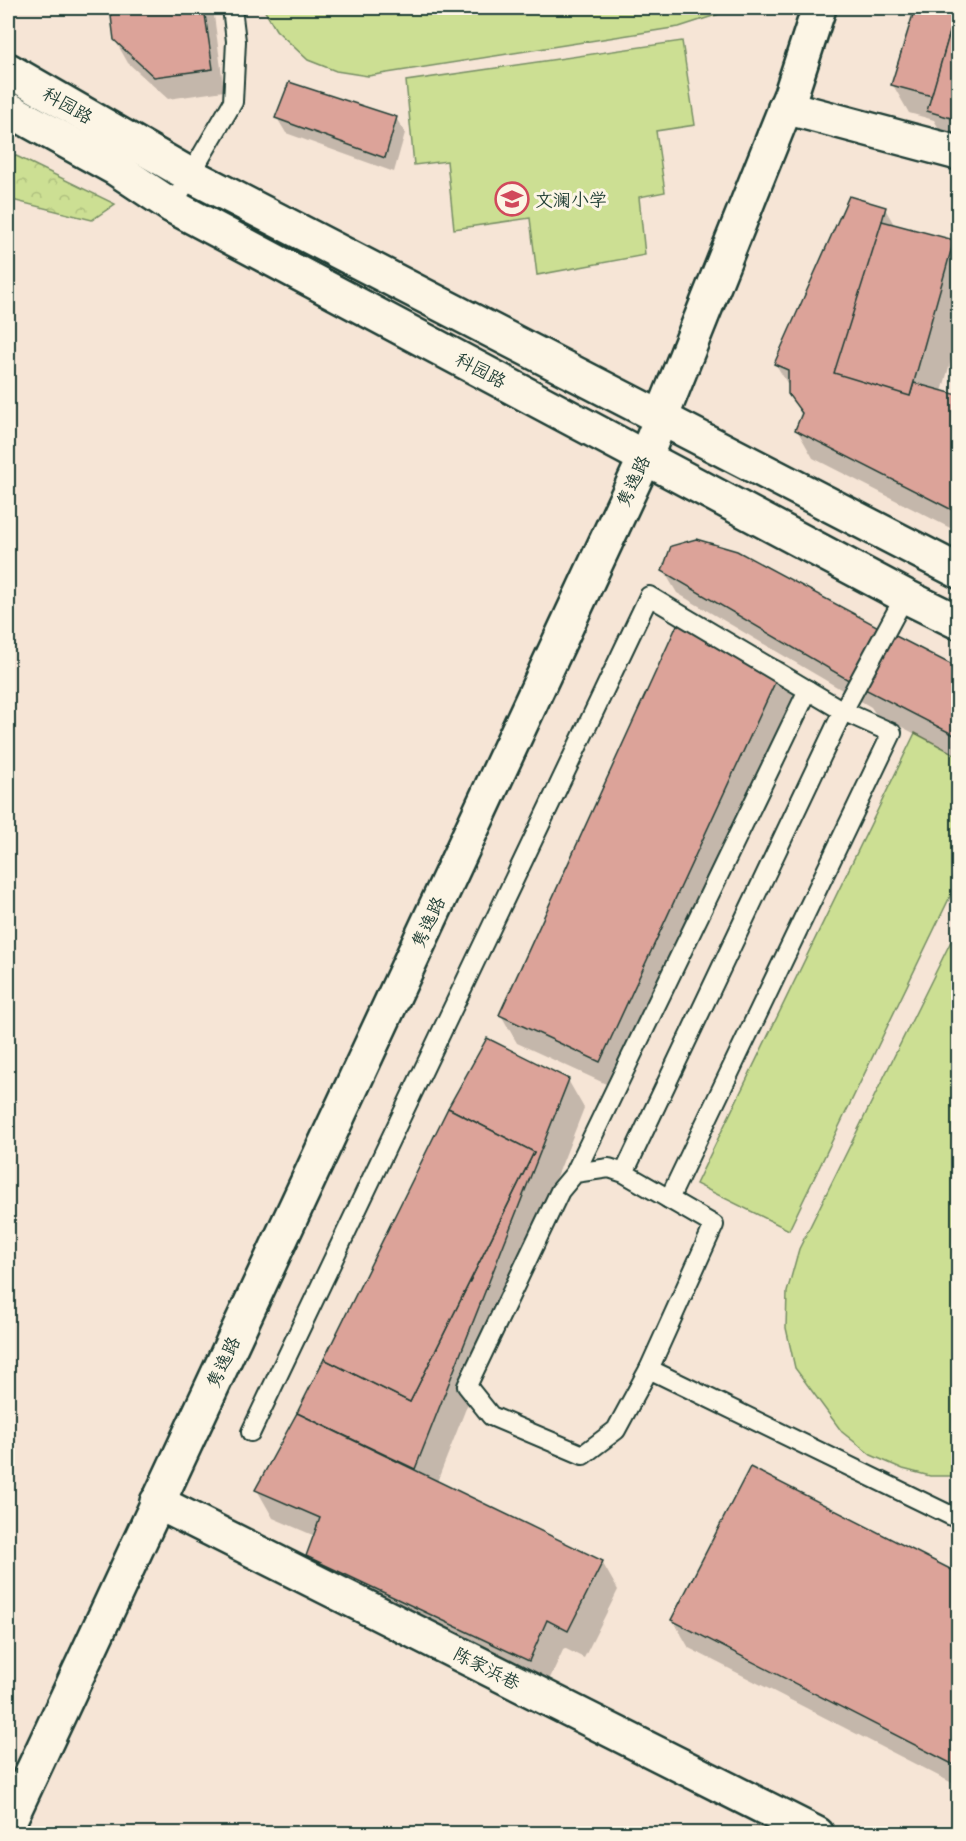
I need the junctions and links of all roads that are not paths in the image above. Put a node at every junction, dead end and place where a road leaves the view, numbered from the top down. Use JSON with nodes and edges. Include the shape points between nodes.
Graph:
{"nodes":[{"id":1,"x":232,"y":8,"type":"edge"},
{"id":2,"x":819,"y":8,"type":"edge"},
{"id":3,"x":8,"y":70,"type":"edge"},
{"id":4,"x":785,"y":107,"type":"junction"},
{"id":5,"x":8,"y":109,"type":"edge"},
{"id":6,"x":958,"y":153,"type":"edge"},
{"id":7,"x":190,"y":175,"type":"junction"},
{"id":8,"x":172,"y":206,"type":"junction"},
{"id":9,"x":661,"y":417,"type":"junction"},
{"id":10,"x":645,"y":458,"type":"junction"},
{"id":11,"x":958,"y":571,"type":"edge"},
{"id":12,"x":905,"y":596,"type":"junction"},
{"id":13,"x":958,"y":622,"type":"edge"},
{"id":14,"x":808,"y":690,"type":"junction"},
{"id":15,"x":843,"y":711,"type":"junction"},
{"id":16,"x":575,"y":1173,"type":"junction"},
{"id":17,"x":624,"y":1173,"type":"junction"},
{"id":18,"x":669,"y":1199,"type":"junction"},
{"id":19,"x":649,"y":1369,"type":"junction"},
{"id":20,"x":251,"y":1432,"type":"dead end"},
{"id":21,"x":157,"y":1502,"type":"junction"},
{"id":22,"x":958,"y":1519,"type":"edge"},
{"id":23,"x":8,"y":1824,"type":"edge"},
{"id":24,"x":818,"y":1833,"type":"edge"}],
"edges":[{"from":1,"to":7,"type":"lane","via":[[236,41],[233,102]]},
{"from":2,"to":4,"type":"street","name":"隽逸路"},
{"from":3,"to":7,"type":"street","name":"科园路"},
{"from":4,"to":6,"type":"street"},
{"from":4,"to":9,"type":"street","name":"隽逸路"},
{"from":5,"to":8,"type":"street","name":"科园路","via":[[115,168]]},
{"from":7,"to":8,"type":"lane"},
{"from":7,"to":9,"type":"street","name":"科园路"},
{"from":8,"to":10,"type":"street","name":"科园路"},
{"from":9,"to":10,"type":"street","name":"隽逸路"},
{"from":9,"to":11,"type":"street","name":"科园路"},
{"from":10,"to":12,"type":"street","name":"科园路"},
{"from":10,"to":21,"type":"street","name":"隽逸路"},
{"from":12,"to":13,"type":"street","name":"科园路"},
{"from":12,"to":15,"type":"lane"},
{"from":14,"to":15,"type":"lane"},
{"from":14,"to":16,"type":"lane"},
{"from":14,"to":20,"type":"lane","via":[[649,596]]},
{"from":15,"to":17,"type":"lane"},
{"from":15,"to":18,"type":"lane","via":[[892,733]]},
{"from":16,"to":17,"type":"lane","via":[[609,1168]]},
{"from":16,"to":19,"type":"lane","via":[[560,1191],[467,1386],[490,1416],[583,1455],[616,1430]]},
{"from":17,"to":18,"type":"lane"},
{"from":18,"to":19,"type":"lane","via":[[714,1225]]},
{"from":19,"to":22,"type":"lane"},
{"from":21,"to":23,"type":"street","name":"隽逸路"},
{"from":21,"to":24,"type":"street","name":"陈家浜巷"}]}
